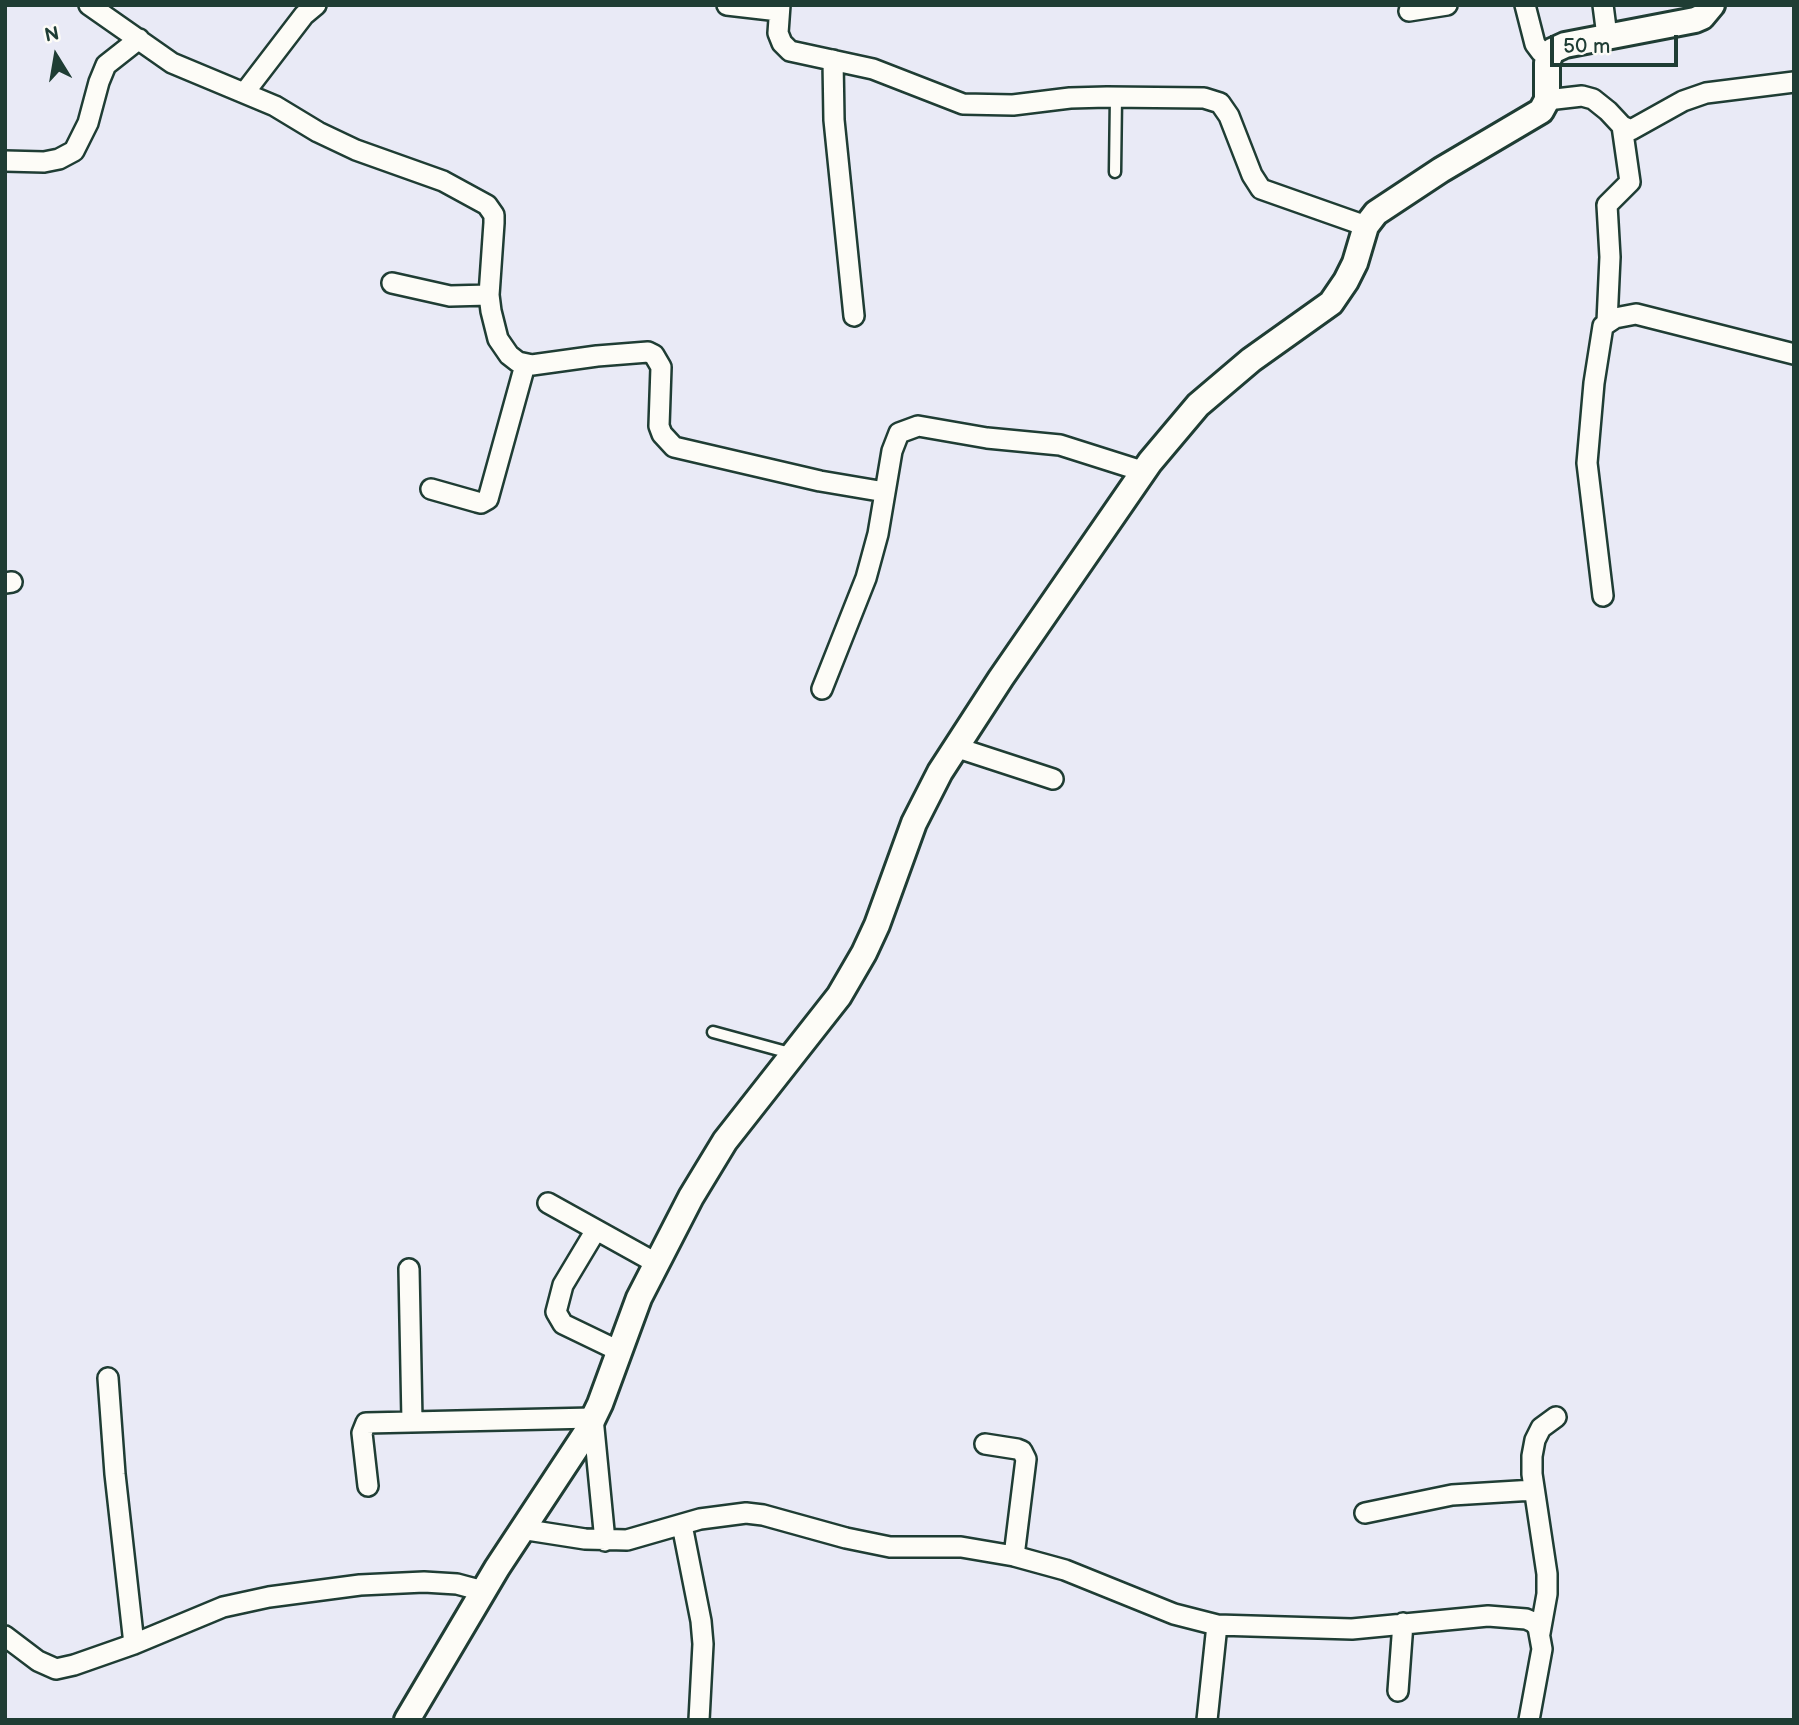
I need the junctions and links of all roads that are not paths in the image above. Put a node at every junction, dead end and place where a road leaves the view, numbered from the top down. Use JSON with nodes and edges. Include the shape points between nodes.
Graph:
{"nodes":[{"id":1,"x":89,"y":5,"type":"edge"},
{"id":2,"x":316,"y":5,"type":"edge"},
{"id":3,"x":727,"y":5,"type":"edge"},
{"id":4,"x":1447,"y":5,"type":"edge"},
{"id":5,"x":1525,"y":5,"type":"edge"},
{"id":6,"x":1603,"y":5,"type":"edge"},
{"id":7,"x":1712,"y":5,"type":"edge"},
{"id":8,"x":779,"y":8,"type":"edge"},
{"id":9,"x":1409,"y":11,"type":"dead end"},
{"id":10,"x":1607,"y":36,"type":"junction"},
{"id":11,"x":139,"y":39,"type":"junction"},
{"id":12,"x":1549,"y":56,"type":"junction"},
{"id":13,"x":833,"y":60,"type":"junction"},
{"id":14,"x":1794,"y":82,"type":"edge"},
{"id":15,"x":245,"y":92,"type":"junction"},
{"id":16,"x":1116,"y":97,"type":"junction"},
{"id":17,"x":1547,"y":100,"type":"junction"},
{"id":18,"x":1622,"y":127,"type":"junction"},
{"id":19,"x":5,"y":161,"type":"edge"},
{"id":20,"x":1115,"y":172,"type":"dead end"},
{"id":21,"x":1366,"y":226,"type":"junction"},
{"id":22,"x":392,"y":283,"type":"dead end"},
{"id":23,"x":489,"y":295,"type":"junction"},
{"id":24,"x":854,"y":316,"type":"dead end"},
{"id":25,"x":1607,"y":322,"type":"junction"},
{"id":26,"x":1794,"y":354,"type":"edge"},
{"id":27,"x":526,"y":365,"type":"junction"},
{"id":28,"x":1142,"y":471,"type":"junction"},
{"id":29,"x":430,"y":489,"type":"dead end"},
{"id":30,"x":885,"y":492,"type":"junction"},
{"id":31,"x":1603,"y":596,"type":"dead end"},
{"id":32,"x":822,"y":688,"type":"dead end"},
{"id":33,"x":956,"y":747,"type":"junction"},
{"id":34,"x":1053,"y":779,"type":"dead end"},
{"id":35,"x":713,"y":1032,"type":"dead end"},
{"id":36,"x":794,"y":1054,"type":"junction"},
{"id":37,"x":548,"y":1203,"type":"dead end"},
{"id":38,"x":596,"y":1230,"type":"junction"},
{"id":39,"x":656,"y":1263,"type":"junction"},
{"id":40,"x":409,"y":1269,"type":"dead end"},
{"id":41,"x":619,"y":1351,"type":"junction"},
{"id":42,"x":108,"y":1378,"type":"dead end"},
{"id":43,"x":1556,"y":1417,"type":"dead end"},
{"id":44,"x":593,"y":1418,"type":"junction"},
{"id":45,"x":412,"y":1421,"type":"junction"},
{"id":46,"x":985,"y":1444,"type":"dead end"},
{"id":47,"x":368,"y":1486,"type":"dead end"},
{"id":48,"x":1534,"y":1490,"type":"junction"},
{"id":49,"x":1365,"y":1513,"type":"dead end"},
{"id":50,"x":682,"y":1525,"type":"junction"},
{"id":51,"x":521,"y":1529,"type":"junction"},
{"id":52,"x":605,"y":1541,"type":"junction"},
{"id":53,"x":1014,"y":1556,"type":"junction"},
{"id":54,"x":483,"y":1591,"type":"junction"},
{"id":55,"x":1403,"y":1623,"type":"junction"},
{"id":56,"x":1217,"y":1625,"type":"junction"},
{"id":57,"x":1540,"y":1633,"type":"junction"},
{"id":58,"x":134,"y":1644,"type":"junction"},
{"id":59,"x":9,"y":1647,"type":"edge"},
{"id":60,"x":1398,"y":1691,"type":"dead end"},
{"id":61,"x":407,"y":1720,"type":"edge"},
{"id":62,"x":699,"y":1720,"type":"edge"},
{"id":63,"x":1207,"y":1720,"type":"edge"},
{"id":64,"x":1529,"y":1720,"type":"edge"}],
"edges":[{"from":1,"to":11,"type":"street"},
{"from":2,"to":15,"type":"street"},
{"from":3,"to":8,"type":"street"},
{"from":4,"to":9,"type":"street"},
{"from":5,"to":12,"type":"street","via":[[1535,44]]},
{"from":6,"to":10,"type":"street"},
{"from":7,"to":10,"type":"street","via":[[1695,20]]},
{"from":8,"to":13,"type":"street","via":[[778,33],[785,48]]},
{"from":10,"to":12,"type":"street","via":[[1565,44]]},
{"from":11,"to":15,"type":"street","via":[[172,62]]},
{"from":11,"to":19,"type":"street","via":[[106,65],[74,151],[44,162]]},
{"from":12,"to":17,"type":"street"},
{"from":13,"to":16,"type":"street","via":[[883,72],[963,104]]},
{"from":13,"to":24,"type":"street","via":[[834,120]]},
{"from":14,"to":18,"type":"street","via":[[1706,93],[1634,129]]},
{"from":15,"to":23,"type":"street","via":[[318,132],[443,181],[487,205],[494,215]]},
{"from":16,"to":20,"type":"lane"},
{"from":16,"to":21,"type":"street","via":[[1204,97],[1220,103],[1261,189]]},
{"from":17,"to":18,"type":"street","via":[[1593,99]]},
{"from":17,"to":21,"type":"street","via":[[1536,115],[1394,200]]},
{"from":18,"to":25,"type":"street","via":[[1630,182],[1607,205]]},
{"from":21,"to":28,"type":"street","via":[[1355,263],[1331,303],[1198,405]]},
{"from":22,"to":23,"type":"street","via":[[450,296]]},
{"from":23,"to":27,"type":"street","via":[[498,339],[509,355]]},
{"from":25,"to":26,"type":"street","via":[[1636,314]]},
{"from":25,"to":31,"type":"street","via":[[1601,332],[1587,463]]},
{"from":27,"to":29,"type":"street","via":[[488,499],[477,502]]},
{"from":27,"to":30,"type":"street","via":[[648,352],[661,367],[659,426],[674,447]]},
{"from":28,"to":30,"type":"street","via":[[1060,445],[918,426],[899,433],[895,441]]},
{"from":28,"to":33,"type":"street"},
{"from":30,"to":32,"type":"street","via":[[866,578]]},
{"from":33,"to":34,"type":"street"},
{"from":33,"to":36,"type":"street","via":[[914,823],[864,953],[839,996]]},
{"from":35,"to":36,"type":"lane"},
{"from":36,"to":39,"type":"street","via":[[725,1141]]},
{"from":37,"to":38,"type":"street"},
{"from":38,"to":39,"type":"street"},
{"from":38,"to":41,"type":"street","via":[[563,1285],[556,1312],[564,1324]]},
{"from":39,"to":41,"type":"street"},
{"from":40,"to":45,"type":"street"},
{"from":41,"to":44,"type":"street"},
{"from":42,"to":58,"type":"street"},
{"from":43,"to":48,"type":"street","via":[[1541,1428],[1535,1440]]},
{"from":44,"to":45,"type":"street"},
{"from":44,"to":51,"type":"street"},
{"from":44,"to":52,"type":"street"},
{"from":45,"to":47,"type":"street","via":[[364,1426]]},
{"from":46,"to":53,"type":"street","via":[[1017,1449],[1026,1459]]},
{"from":48,"to":49,"type":"street","via":[[1452,1495]]},
{"from":48,"to":57,"type":"street","via":[[1547,1574]]},
{"from":50,"to":52,"type":"street"},
{"from":50,"to":53,"type":"street","via":[[746,1513],[890,1547],[961,1547]]},
{"from":50,"to":62,"type":"street","via":[[701,1621]]},
{"from":51,"to":52,"type":"street"},
{"from":51,"to":54,"type":"street"},
{"from":53,"to":56,"type":"street"},
{"from":54,"to":58,"type":"street","via":[[424,1581],[270,1597],[223,1607]]},
{"from":54,"to":61,"type":"street"},
{"from":55,"to":56,"type":"street","via":[[1352,1629]]},
{"from":55,"to":57,"type":"street","via":[[1488,1615],[1533,1622]]},
{"from":55,"to":60,"type":"street"},
{"from":56,"to":63,"type":"street"},
{"from":57,"to":64,"type":"street","via":[[1542,1649]]},
{"from":58,"to":59,"type":"street","via":[[56,1669]]}]}
